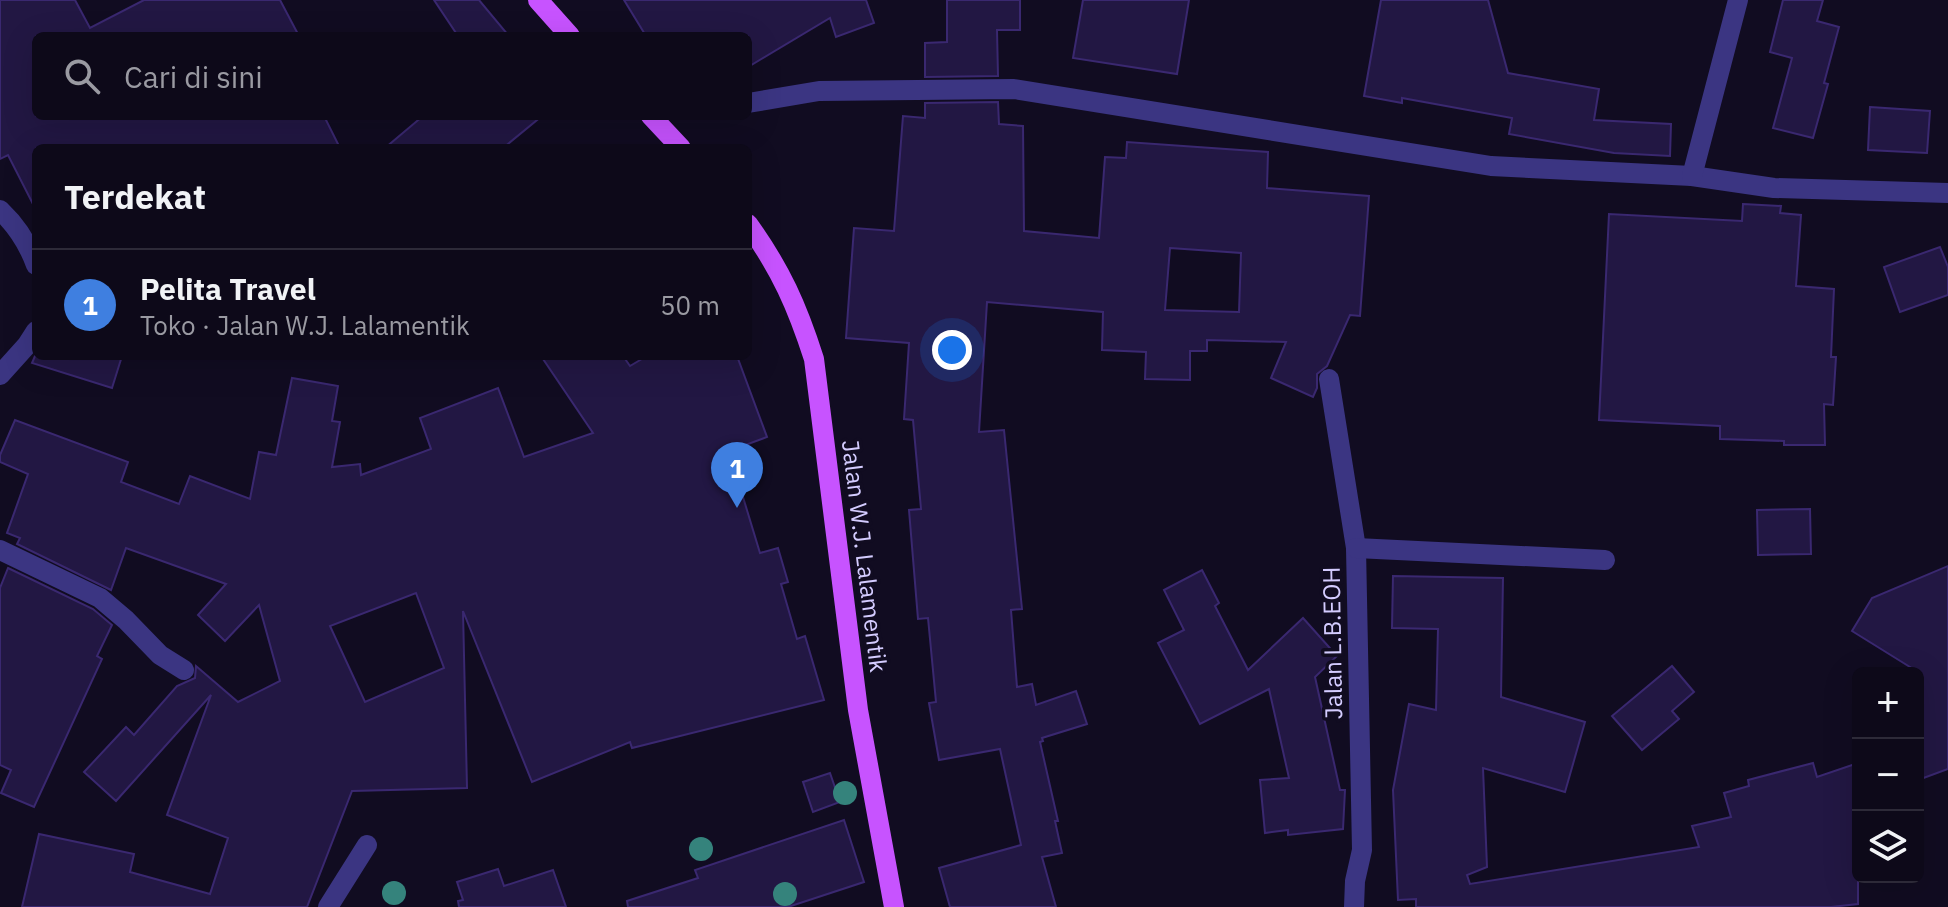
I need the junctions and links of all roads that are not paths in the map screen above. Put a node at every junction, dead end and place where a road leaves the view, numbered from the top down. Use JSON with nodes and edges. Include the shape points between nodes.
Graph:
{"nodes":[{"id":1,"x":538,"y":0,"type":"edge"},
{"id":2,"x":1738,"y":0,"type":"edge"},
{"id":3,"x":566,"y":32,"type":"edge"},
{"id":4,"x":752,"y":102,"type":"edge"},
{"id":5,"x":661,"y":120,"type":"edge"},
{"id":6,"x":678,"y":144,"type":"edge"},
{"id":7,"x":1692,"y":176,"type":"junction"},
{"id":8,"x":1948,"y":193,"type":"edge"},
{"id":9,"x":0,"y":210,"type":"edge"},
{"id":10,"x":752,"y":230,"type":"edge"},
{"id":11,"x":32,"y":254,"type":"edge"},
{"id":12,"x":32,"y":337,"type":"edge"},
{"id":13,"x":0,"y":375,"type":"edge"},
{"id":14,"x":1329,"y":379,"type":"dead end"},
{"id":15,"x":1356,"y":548,"type":"junction"},
{"id":16,"x":0,"y":550,"type":"edge"},
{"id":17,"x":1605,"y":560,"type":"dead end"},
{"id":18,"x":184,"y":670,"type":"dead end"},
{"id":19,"x":367,"y":845,"type":"dead end"},
{"id":20,"x":328,"y":907,"type":"edge"},
{"id":21,"x":894,"y":907,"type":"edge"},
{"id":22,"x":1354,"y":907,"type":"edge"}],
"edges":[{"from":1,"to":3,"type":"main road"},
{"from":2,"to":7,"type":"street"},
{"from":4,"to":7,"type":"street","via":[[819,91],[1014,89],[1491,166]]},
{"from":5,"to":6,"type":"main road"},
{"from":7,"to":8,"type":"street","via":[[1774,188]]},
{"from":9,"to":11,"type":"street","via":[[14,222]]},
{"from":10,"to":21,"type":"main road","name":"Jalan W.J. Lalamentik","via":[[797,305],[814,359],[858,710]]},
{"from":12,"to":13,"type":"street"},
{"from":14,"to":15,"type":"street","name":"Jalan L.B.EOH"},
{"from":15,"to":17,"type":"street"},
{"from":15,"to":22,"type":"street","name":"Jalan L.B.EOH","via":[[1362,850]]},
{"from":16,"to":18,"type":"street","via":[[100,598],[160,655]]},
{"from":19,"to":20,"type":"street"}]}
